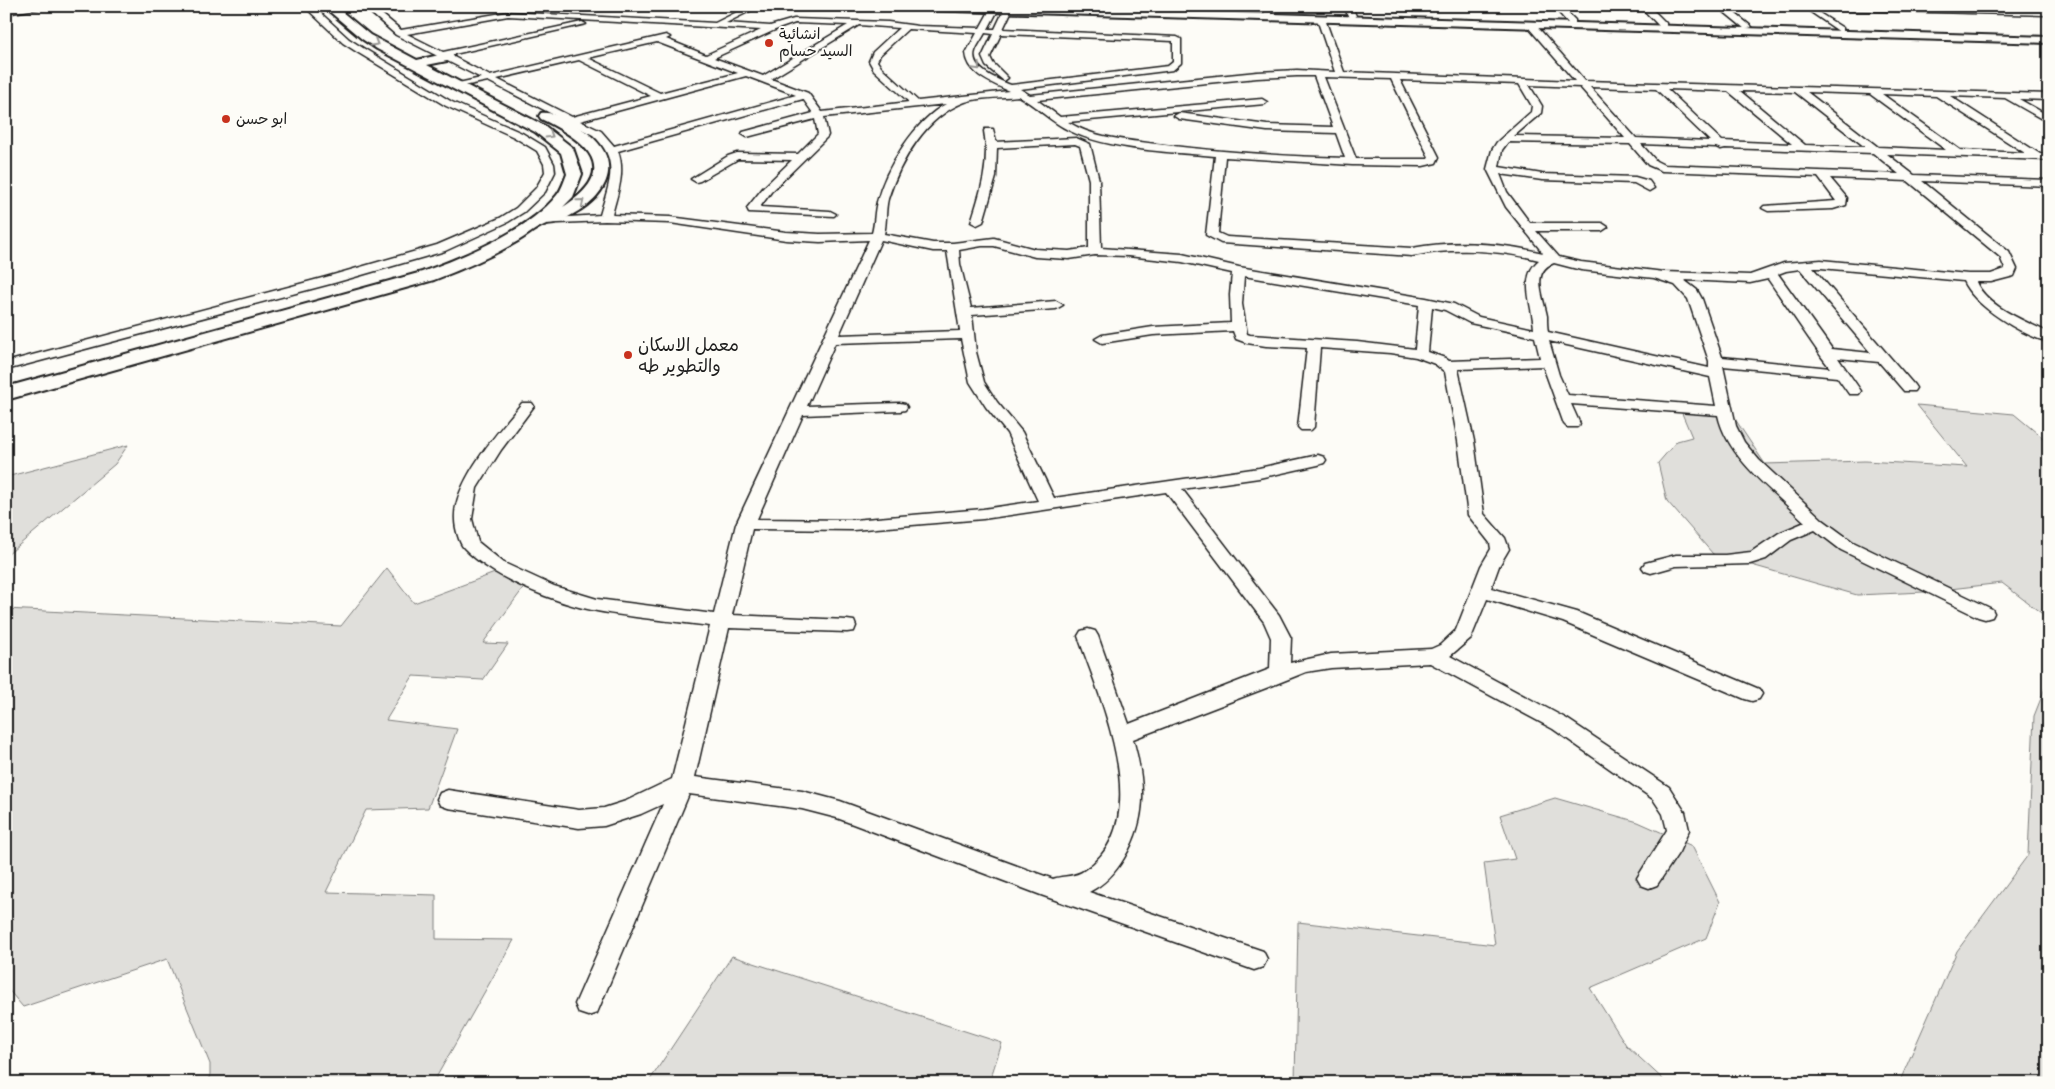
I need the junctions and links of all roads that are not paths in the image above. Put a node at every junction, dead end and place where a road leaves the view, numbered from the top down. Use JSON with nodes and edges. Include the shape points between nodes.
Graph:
{"nodes":[{"id":1,"x":50,"y":6,"type":"edge"},
{"id":2,"x":308,"y":6,"type":"edge"},
{"id":3,"x":756,"y":6,"type":"edge"},
{"id":4,"x":887,"y":6,"type":"edge"},
{"id":5,"x":1023,"y":6,"type":"edge"},
{"id":6,"x":1557,"y":6,"type":"edge"},
{"id":7,"x":1644,"y":6,"type":"edge"},
{"id":8,"x":1722,"y":6,"type":"edge"},
{"id":9,"x":1805,"y":6,"type":"edge"},
{"id":10,"x":2032,"y":6,"type":"edge"},
{"id":11,"x":1103,"y":7,"type":"edge"},
{"id":12,"x":360,"y":8,"type":"edge"},
{"id":13,"x":1187,"y":9,"type":"edge"},
{"id":14,"x":332,"y":10,"type":"edge"},
{"id":15,"x":994,"y":10,"type":"junction"},
{"id":16,"x":1008,"y":10,"type":"junction"},
{"id":17,"x":1267,"y":10,"type":"edge"},
{"id":18,"x":1350,"y":11,"type":"edge"},
{"id":19,"x":6,"y":12,"type":"edge"},
{"id":20,"x":2047,"y":14,"type":"edge"},
{"id":21,"x":319,"y":16,"type":"junction"},
{"id":22,"x":604,"y":19,"type":"junction"},
{"id":23,"x":1321,"y":19,"type":"junction"},
{"id":24,"x":1385,"y":19,"type":"junction"},
{"id":25,"x":1572,"y":22,"type":"junction"},
{"id":26,"x":857,"y":23,"type":"junction"},
{"id":27,"x":715,"y":25,"type":"junction"},
{"id":28,"x":1531,"y":25,"type":"junction"},
{"id":29,"x":1663,"y":25,"type":"junction"},
{"id":30,"x":905,"y":27,"type":"junction"},
{"id":31,"x":1748,"y":27,"type":"junction"},
{"id":32,"x":772,"y":28,"type":"junction"},
{"id":33,"x":1840,"y":30,"type":"junction"},
{"id":34,"x":982,"y":31,"type":"junction"},
{"id":35,"x":997,"y":31,"type":"junction"},
{"id":36,"x":684,"y":32,"type":"dead end"},
{"id":37,"x":399,"y":33,"type":"junction"},
{"id":38,"x":1902,"y":33,"type":"junction"},
{"id":39,"x":675,"y":35,"type":"dead end"},
{"id":40,"x":2049,"y":36,"type":"edge"},
{"id":41,"x":657,"y":39,"type":"junction"},
{"id":42,"x":2049,"y":40,"type":"edge"},
{"id":43,"x":442,"y":57,"type":"junction"},
{"id":44,"x":579,"y":57,"type":"junction"},
{"id":45,"x":706,"y":58,"type":"junction"},
{"id":46,"x":416,"y":64,"type":"junction"},
{"id":47,"x":747,"y":73,"type":"junction"},
{"id":48,"x":1318,"y":74,"type":"junction"},
{"id":49,"x":1340,"y":74,"type":"junction"},
{"id":50,"x":1394,"y":76,"type":"junction"},
{"id":51,"x":765,"y":79,"type":"junction"},
{"id":52,"x":482,"y":80,"type":"junction"},
{"id":53,"x":1522,"y":81,"type":"junction"},
{"id":54,"x":1583,"y":84,"type":"junction"},
{"id":55,"x":457,"y":86,"type":"junction"},
{"id":56,"x":1659,"y":87,"type":"junction"},
{"id":57,"x":1731,"y":88,"type":"junction"},
{"id":58,"x":1797,"y":89,"type":"junction"},
{"id":59,"x":1872,"y":91,"type":"junction"},
{"id":60,"x":1017,"y":92,"type":"junction"},
{"id":61,"x":1938,"y":92,"type":"junction"},
{"id":62,"x":805,"y":95,"type":"junction"},
{"id":63,"x":2005,"y":95,"type":"junction"},
{"id":64,"x":658,"y":96,"type":"junction"},
{"id":65,"x":2049,"y":97,"type":"edge"},
{"id":66,"x":962,"y":100,"type":"junction"},
{"id":67,"x":1262,"y":102,"type":"junction"},
{"id":68,"x":917,"y":106,"type":"junction"},
{"id":69,"x":1157,"y":111,"type":"junction"},
{"id":70,"x":551,"y":114,"type":"junction"},
{"id":71,"x":820,"y":115,"type":"junction"},
{"id":72,"x":571,"y":120,"type":"junction"},
{"id":73,"x":1058,"y":120,"type":"junction"},
{"id":74,"x":2049,"y":120,"type":"edge"},
{"id":75,"x":524,"y":121,"type":"junction"},
{"id":76,"x":1340,"y":130,"type":"junction"},
{"id":77,"x":989,"y":131,"type":"dead end"},
{"id":78,"x":747,"y":134,"type":"dead end"},
{"id":79,"x":1506,"y":139,"type":"junction"},
{"id":80,"x":1633,"y":141,"type":"junction"},
{"id":81,"x":993,"y":145,"type":"junction"},
{"id":82,"x":1720,"y":146,"type":"junction"},
{"id":83,"x":614,"y":149,"type":"junction"},
{"id":84,"x":1804,"y":149,"type":"junction"},
{"id":85,"x":1879,"y":151,"type":"junction"},
{"id":86,"x":1220,"y":154,"type":"junction"},
{"id":87,"x":1958,"y":154,"type":"junction"},
{"id":88,"x":800,"y":157,"type":"junction"},
{"id":89,"x":2044,"y":157,"type":"edge"},
{"id":90,"x":1352,"y":162,"type":"junction"},
{"id":91,"x":1492,"y":169,"type":"junction"},
{"id":92,"x":1822,"y":175,"type":"junction"},
{"id":93,"x":696,"y":179,"type":"dead end"},
{"id":94,"x":1914,"y":179,"type":"junction"},
{"id":95,"x":2049,"y":184,"type":"edge"},
{"id":96,"x":1650,"y":188,"type":"dead end"},
{"id":97,"x":1768,"y":208,"type":"dead end"},
{"id":98,"x":830,"y":214,"type":"dead end"},
{"id":99,"x":605,"y":218,"type":"junction"},
{"id":100,"x":537,"y":222,"type":"junction"},
{"id":101,"x":977,"y":222,"type":"dead end"},
{"id":102,"x":1528,"y":227,"type":"junction"},
{"id":103,"x":1602,"y":228,"type":"dead end"},
{"id":104,"x":877,"y":236,"type":"junction"},
{"id":105,"x":953,"y":247,"type":"junction"},
{"id":106,"x":1095,"y":251,"type":"junction"},
{"id":107,"x":1554,"y":259,"type":"junction"},
{"id":108,"x":1803,"y":265,"type":"junction"},
{"id":109,"x":1239,"y":271,"type":"junction"},
{"id":110,"x":1770,"y":272,"type":"junction"},
{"id":111,"x":1656,"y":274,"type":"junction"},
{"id":112,"x":1968,"y":278,"type":"junction"},
{"id":113,"x":1426,"y":302,"type":"junction"},
{"id":114,"x":1056,"y":305,"type":"dead end"},
{"id":115,"x":965,"y":312,"type":"junction"},
{"id":116,"x":1238,"y":327,"type":"junction"},
{"id":117,"x":967,"y":335,"type":"junction"},
{"id":118,"x":1542,"y":335,"type":"junction"},
{"id":119,"x":2049,"y":338,"type":"edge"},
{"id":120,"x":829,"y":339,"type":"junction"},
{"id":121,"x":1102,"y":339,"type":"dead end"},
{"id":122,"x":1314,"y":343,"type":"junction"},
{"id":123,"x":1826,"y":353,"type":"junction"},
{"id":124,"x":1421,"y":354,"type":"junction"},
{"id":125,"x":1883,"y":358,"type":"junction"},
{"id":126,"x":1549,"y":362,"type":"junction"},
{"id":127,"x":1449,"y":365,"type":"junction"},
{"id":128,"x":6,"y":366,"type":"edge"},
{"id":129,"x":1717,"y":368,"type":"junction"},
{"id":130,"x":1841,"y":373,"type":"junction"},
{"id":131,"x":1909,"y":388,"type":"dead end"},
{"id":132,"x":1854,"y":391,"type":"dead end"},
{"id":133,"x":6,"y":394,"type":"edge"},
{"id":134,"x":1562,"y":399,"type":"junction"},
{"id":135,"x":527,"y":406,"type":"dead end"},
{"id":136,"x":900,"y":407,"type":"dead end"},
{"id":137,"x":796,"y":411,"type":"junction"},
{"id":138,"x":1724,"y":411,"type":"junction"},
{"id":139,"x":1572,"y":424,"type":"dead end"},
{"id":140,"x":1306,"y":427,"type":"dead end"},
{"id":141,"x":1318,"y":460,"type":"dead end"},
{"id":142,"x":1171,"y":487,"type":"junction"},
{"id":143,"x":1048,"y":504,"type":"junction"},
{"id":144,"x":745,"y":524,"type":"junction"},
{"id":145,"x":1817,"y":524,"type":"junction"},
{"id":146,"x":1651,"y":567,"type":"dead end"},
{"id":147,"x":1481,"y":591,"type":"junction"},
{"id":148,"x":1985,"y":613,"type":"dead end"},
{"id":149,"x":722,"y":621,"type":"junction"},
{"id":150,"x":847,"y":626,"type":"dead end"},
{"id":151,"x":1088,"y":636,"type":"dead end"},
{"id":152,"x":1433,"y":656,"type":"junction"},
{"id":153,"x":1280,"y":673,"type":"junction"},
{"id":154,"x":1752,"y":694,"type":"dead end"},
{"id":155,"x":1122,"y":735,"type":"junction"},
{"id":156,"x":682,"y":784,"type":"junction"},
{"id":157,"x":448,"y":799,"type":"dead end"},
{"id":158,"x":1649,"y":878,"type":"dead end"},
{"id":159,"x":1049,"y":888,"type":"junction"},
{"id":160,"x":1254,"y":959,"type":"dead end"},
{"id":161,"x":588,"y":1004,"type":"dead end"}],
"edges":[{"from":1,"to":19,"type":"street"},
{"from":2,"to":21,"type":"street"},
{"from":3,"to":27,"type":"street"},
{"from":4,"to":15,"type":"street"},
{"from":5,"to":11,"type":"street"},
{"from":6,"to":25,"type":"street"},
{"from":7,"to":29,"type":"street"},
{"from":8,"to":31,"type":"street"},
{"from":9,"to":20,"type":"street"},
{"from":9,"to":33,"type":"street"},
{"from":10,"to":20,"type":"street"},
{"from":11,"to":13,"type":"street"},
{"from":12,"to":14,"type":"main road"},
{"from":12,"to":37,"type":"street"},
{"from":12,"to":43,"type":"main road","via":[[386,36]]},
{"from":13,"to":17,"type":"street"},
{"from":14,"to":21,"type":"main road"},
{"from":14,"to":46,"type":"main road","one_way":true,"via":[[366,37]]},
{"from":15,"to":16,"type":"street"},
{"from":15,"to":34,"type":"street"},
{"from":16,"to":23,"type":"street"},
{"from":16,"to":35,"type":"street"},
{"from":17,"to":18,"type":"street"},
{"from":18,"to":24,"type":"street"},
{"from":21,"to":128,"type":"street","via":[[353,45],[449,104],[518,135],[540,149],[546,156],[550,172],[541,190],[504,220],[432,251]]},
{"from":22,"to":27,"type":"street"},
{"from":22,"to":37,"type":"street","via":[[495,15]]},
{"from":22,"to":43,"type":"street"},
{"from":23,"to":24,"type":"street"},
{"from":23,"to":49,"type":"street"},
{"from":24,"to":25,"type":"street"},
{"from":24,"to":28,"type":"street"},
{"from":25,"to":29,"type":"street"},
{"from":26,"to":30,"type":"street"},
{"from":26,"to":32,"type":"street","via":[[799,21]]},
{"from":26,"to":51,"type":"street"},
{"from":27,"to":32,"type":"street"},
{"from":27,"to":36,"type":"street"},
{"from":28,"to":38,"type":"street"},
{"from":28,"to":54,"type":"street"},
{"from":29,"to":31,"type":"street"},
{"from":30,"to":34,"type":"street"},
{"from":30,"to":68,"type":"street","via":[[876,54],[873,61]]},
{"from":31,"to":33,"type":"street"},
{"from":32,"to":45,"type":"street"},
{"from":33,"to":38,"type":"street"},
{"from":34,"to":35,"type":"street"},
{"from":34,"to":60,"type":"street","one_way":true,"via":[[970,53],[971,62],[997,84]]},
{"from":35,"to":60,"type":"street","via":[[986,57]]},
{"from":35,"to":60,"type":"street","via":[[1177,38],[1177,63],[1170,68]]},
{"from":37,"to":43,"type":"street"},
{"from":38,"to":40,"type":"street"},
{"from":38,"to":42,"type":"street"},
{"from":39,"to":41,"type":"street"},
{"from":41,"to":44,"type":"street"},
{"from":41,"to":45,"type":"street"},
{"from":43,"to":46,"type":"main road"},
{"from":43,"to":52,"type":"main road"},
{"from":44,"to":52,"type":"street"},
{"from":44,"to":64,"type":"street"},
{"from":45,"to":47,"type":"street"},
{"from":46,"to":55,"type":"main road"},
{"from":47,"to":51,"type":"street"},
{"from":47,"to":64,"type":"street"},
{"from":48,"to":49,"type":"street"},
{"from":48,"to":67,"type":"street"},
{"from":48,"to":76,"type":"street"},
{"from":49,"to":50,"type":"street"},
{"from":50,"to":53,"type":"street"},
{"from":50,"to":90,"type":"street","via":[[1434,159],[1423,163]]},
{"from":51,"to":62,"type":"street"},
{"from":52,"to":55,"type":"street"},
{"from":52,"to":70,"type":"main road"},
{"from":53,"to":54,"type":"street"},
{"from":53,"to":79,"type":"street","via":[[1538,110]]},
{"from":54,"to":56,"type":"street"},
{"from":54,"to":80,"type":"street"},
{"from":55,"to":75,"type":"main road"},
{"from":56,"to":57,"type":"street"},
{"from":56,"to":82,"type":"street"},
{"from":57,"to":58,"type":"street"},
{"from":57,"to":84,"type":"street"},
{"from":58,"to":59,"type":"street"},
{"from":58,"to":85,"type":"street"},
{"from":59,"to":61,"type":"street"},
{"from":59,"to":87,"type":"street"},
{"from":60,"to":66,"type":"street"},
{"from":60,"to":67,"type":"street"},
{"from":60,"to":73,"type":"street"},
{"from":61,"to":63,"type":"street"},
{"from":61,"to":89,"type":"street"},
{"from":62,"to":71,"type":"street"},
{"from":62,"to":83,"type":"street"},
{"from":63,"to":65,"type":"street"},
{"from":63,"to":74,"type":"street"},
{"from":64,"to":72,"type":"street"},
{"from":66,"to":68,"type":"street"},
{"from":66,"to":104,"type":"street","via":[[933,116],[906,151],[883,199]]},
{"from":67,"to":69,"type":"street"},
{"from":67,"to":69,"type":"street"},
{"from":67,"to":76,"type":"street"},
{"from":68,"to":71,"type":"street"},
{"from":69,"to":73,"type":"street"},
{"from":70,"to":72,"type":"street"},
{"from":70,"to":75,"type":"main road"},
{"from":100,"to":70,"type":"main road","one_way":true,"via":[[560,215],[584,202],[600,176],[602,165],[590,143]]},
{"from":71,"to":78,"type":"street"},
{"from":71,"to":88,"type":"street","via":[[823,135]]},
{"from":72,"to":83,"type":"street","via":[[597,132]]},
{"from":73,"to":86,"type":"street","via":[[1072,129],[1094,136]]},
{"from":75,"to":100,"type":"main road","one_way":true,"via":[[562,142],[575,165],[574,178],[567,192]]},
{"from":76,"to":90,"type":"street"},
{"from":77,"to":81,"type":"street"},
{"from":79,"to":80,"type":"street"},
{"from":79,"to":91,"type":"street","via":[[1497,149]]},
{"from":80,"to":82,"type":"street"},
{"from":80,"to":92,"type":"street","via":[[1652,163],[1669,169]]},
{"from":81,"to":101,"type":"street","via":[[992,170]]},
{"from":81,"to":106,"type":"street","via":[[1076,141],[1085,144],[1094,180]]},
{"from":82,"to":84,"type":"street"},
{"from":83,"to":99,"type":"street","via":[[617,167]]},
{"from":84,"to":85,"type":"street"},
{"from":85,"to":87,"type":"street"},
{"from":85,"to":94,"type":"street"},
{"from":86,"to":90,"type":"street"},
{"from":86,"to":107,"type":"street","via":[[1212,235],[1216,238],[1412,252],[1436,247],[1513,250]]},
{"from":87,"to":89,"type":"street"},
{"from":88,"to":93,"type":"street","via":[[737,156]]},
{"from":88,"to":98,"type":"street","via":[[767,190],[753,210]]},
{"from":91,"to":96,"type":"street","via":[[1542,177],[1634,180],[1645,182]]},
{"from":91,"to":102,"type":"street","via":[[1496,182]]},
{"from":92,"to":94,"type":"street"},
{"from":92,"to":97,"type":"street","via":[[1842,203]]},
{"from":94,"to":95,"type":"street"},
{"from":94,"to":112,"type":"street","via":[[2005,255],[2011,269],[2010,273],[1991,278]]},
{"from":99,"to":100,"type":"street"},
{"from":99,"to":104,"type":"street","via":[[678,221],[802,237]]},
{"from":100,"to":133,"type":"main road","via":[[484,254],[414,281]]},
{"from":102,"to":103,"type":"street"},
{"from":102,"to":107,"type":"street"},
{"from":104,"to":105,"type":"street","via":[[925,246]]},
{"from":104,"to":120,"type":"street"},
{"from":105,"to":106,"type":"street","via":[[994,242],[1036,253],[1069,255]]},
{"from":105,"to":115,"type":"street"},
{"from":106,"to":109,"type":"street","via":[[1182,258]]},
{"from":107,"to":111,"type":"street","via":[[1595,268]]},
{"from":107,"to":118,"type":"street","via":[[1542,263],[1535,272],[1534,294]]},
{"from":108,"to":110,"type":"street"},
{"from":108,"to":112,"type":"street","via":[[1831,264]]},
{"from":108,"to":125,"type":"street"},
{"from":109,"to":113,"type":"street"},
{"from":109,"to":116,"type":"street"},
{"from":110,"to":111,"type":"street","via":[[1750,279]]},
{"from":110,"to":123,"type":"street"},
{"from":111,"to":129,"type":"street","via":[[1679,282],[1692,293]]},
{"from":112,"to":119,"type":"street","via":[[1976,293],[1987,303]]},
{"from":113,"to":118,"type":"street","via":[[1449,307],[1475,320]]},
{"from":113,"to":124,"type":"street"},
{"from":114,"to":115,"type":"street"},
{"from":115,"to":117,"type":"street"},
{"from":116,"to":121,"type":"street","via":[[1153,331]]},
{"from":116,"to":122,"type":"street","via":[[1241,336],[1256,341]]},
{"from":117,"to":120,"type":"street"},
{"from":117,"to":143,"type":"street","via":[[977,382],[990,404],[1014,432]]},
{"from":118,"to":126,"type":"street"},
{"from":118,"to":129,"type":"street"},
{"from":120,"to":137,"type":"street"},
{"from":122,"to":124,"type":"street"},
{"from":122,"to":140,"type":"street"},
{"from":123,"to":125,"type":"street"},
{"from":123,"to":130,"type":"street"},
{"from":124,"to":127,"type":"street"},
{"from":125,"to":131,"type":"street"},
{"from":126,"to":127,"type":"street"},
{"from":126,"to":134,"type":"street"},
{"from":127,"to":147,"type":"street","via":[[1466,441],[1476,515],[1499,542],[1500,549]]},
{"from":129,"to":130,"type":"street"},
{"from":129,"to":138,"type":"street"},
{"from":130,"to":132,"type":"street"},
{"from":134,"to":138,"type":"street"},
{"from":134,"to":139,"type":"street"},
{"from":135,"to":149,"type":"street","via":[[494,448],[469,488],[462,518],[470,544],[498,567],[548,590],[596,605]]},
{"from":136,"to":137,"type":"street"},
{"from":137,"to":144,"type":"street"},
{"from":138,"to":145,"type":"street","via":[[1732,435],[1744,453]]},
{"from":141,"to":142,"type":"street"},
{"from":142,"to":143,"type":"street"},
{"from":142,"to":153,"type":"street","via":[[1272,620],[1281,638]]},
{"from":143,"to":144,"type":"street","via":[[983,514],[853,525]]},
{"from":144,"to":149,"type":"street"},
{"from":145,"to":146,"type":"street","via":[[1790,534],[1767,552],[1752,558],[1673,560]]},
{"from":145,"to":148,"type":"street","via":[[1865,556]]},
{"from":147,"to":152,"type":"street","via":[[1464,633],[1447,650]]},
{"from":147,"to":154,"type":"street","via":[[1570,617]]},
{"from":149,"to":150,"type":"street"},
{"from":149,"to":156,"type":"street"},
{"from":151,"to":155,"type":"street"},
{"from":152,"to":153,"type":"street","via":[[1331,661]]},
{"from":152,"to":158,"type":"street","via":[[1560,724],[1661,793],[1674,812],[1678,830]]},
{"from":153,"to":155,"type":"street"},
{"from":155,"to":159,"type":"street","via":[[1132,795],[1129,821],[1119,846],[1096,877],[1073,887]]},
{"from":156,"to":157,"type":"street","via":[[633,808],[604,817],[579,819]]},
{"from":156,"to":159,"type":"street","via":[[820,804]]},
{"from":156,"to":161,"type":"street"},
{"from":159,"to":160,"type":"street"}]}
